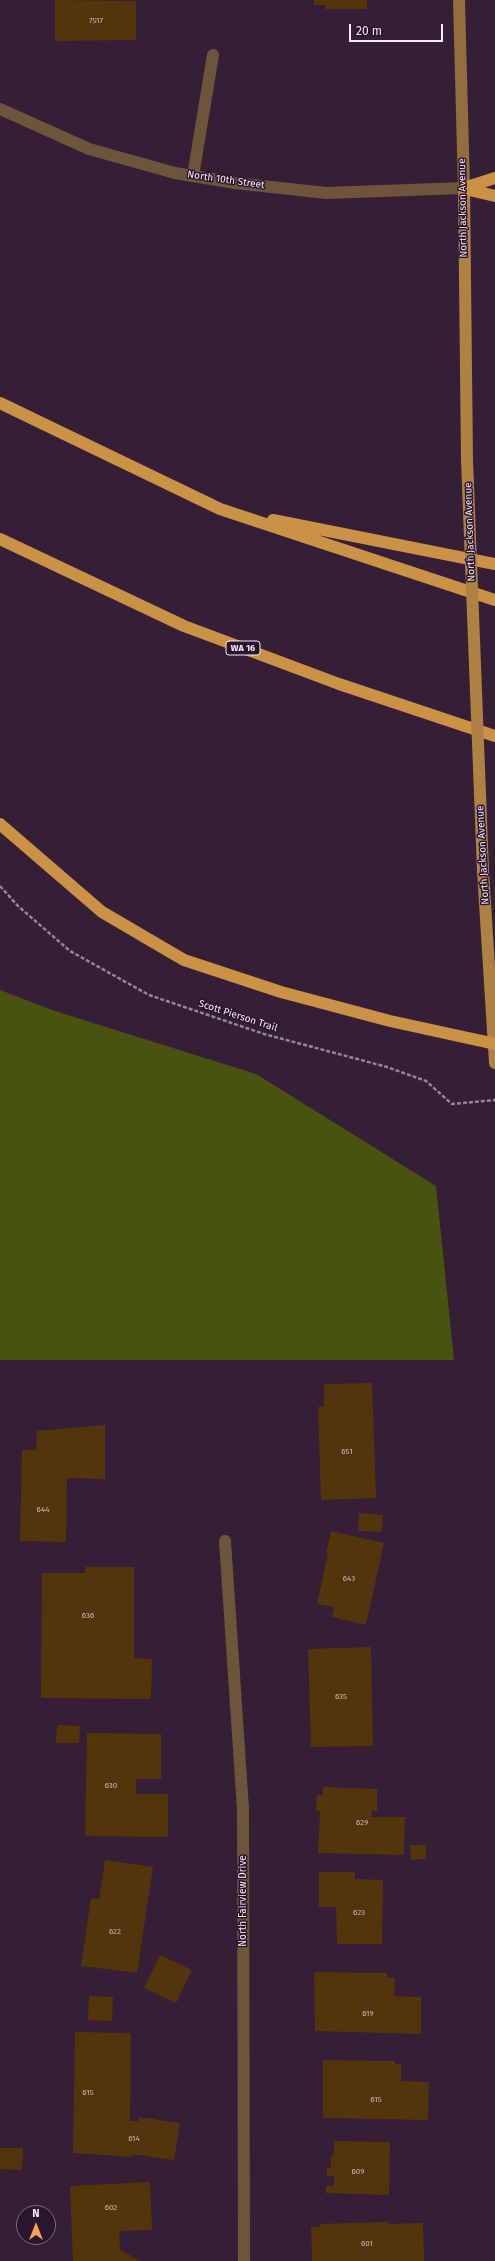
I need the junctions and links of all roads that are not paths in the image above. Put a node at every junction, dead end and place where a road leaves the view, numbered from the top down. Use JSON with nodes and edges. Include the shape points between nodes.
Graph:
{"nodes":[{"id":1,"x":459,"y":0,"type":"edge"},
{"id":2,"x":213,"y":55,"type":"dead end"},
{"id":3,"x":0,"y":109,"type":"edge"},
{"id":4,"x":193,"y":176,"type":"junction"},
{"id":5,"x":495,"y":178,"type":"edge"},
{"id":6,"x":464,"y":188,"type":"junction"},
{"id":7,"x":495,"y":196,"type":"edge"},
{"id":8,"x":0,"y":403,"type":"edge"},
{"id":9,"x":220,"y":509,"type":"junction"},
{"id":10,"x":0,"y":539,"type":"edge"},
{"id":11,"x":495,"y":564,"type":"edge"},
{"id":12,"x":495,"y":600,"type":"edge"},
{"id":13,"x":495,"y":736,"type":"edge"},
{"id":14,"x":0,"y":824,"type":"edge"},
{"id":15,"x":495,"y":1044,"type":"edge"},
{"id":16,"x":495,"y":1063,"type":"edge"},
{"id":17,"x":225,"y":1541,"type":"dead end"},
{"id":18,"x":244,"y":2261,"type":"edge"}],
"edges":[{"from":1,"to":6,"type":"main road","name":"North Jackson Avenue"},
{"from":2,"to":4,"type":"street"},
{"from":3,"to":4,"type":"street","name":"North 10th Street","via":[[89,148]]},
{"from":4,"to":6,"type":"street","name":"North 10th Street","via":[[326,193]]},
{"from":5,"to":6,"type":"highway"},
{"from":6,"to":7,"type":"highway"},
{"from":6,"to":15,"type":"main road","name":"North Jackson Avenue","bridge":true,"via":[[466,413],[483,871]]},
{"from":8,"to":9,"type":"highway"},
{"from":9,"to":11,"type":"highway"},
{"from":9,"to":12,"type":"highway"},
{"from":10,"to":13,"type":"highway","number":"WA 16","via":[[184,626],[340,684]]},
{"from":14,"to":15,"type":"highway","via":[[102,912],[184,960],[281,992],[390,1021]]},
{"from":15,"to":16,"type":"main road","name":"North Jackson Avenue"},
{"from":17,"to":18,"type":"street","name":"North Fairview Drive","via":[[243,1809]]}]}
